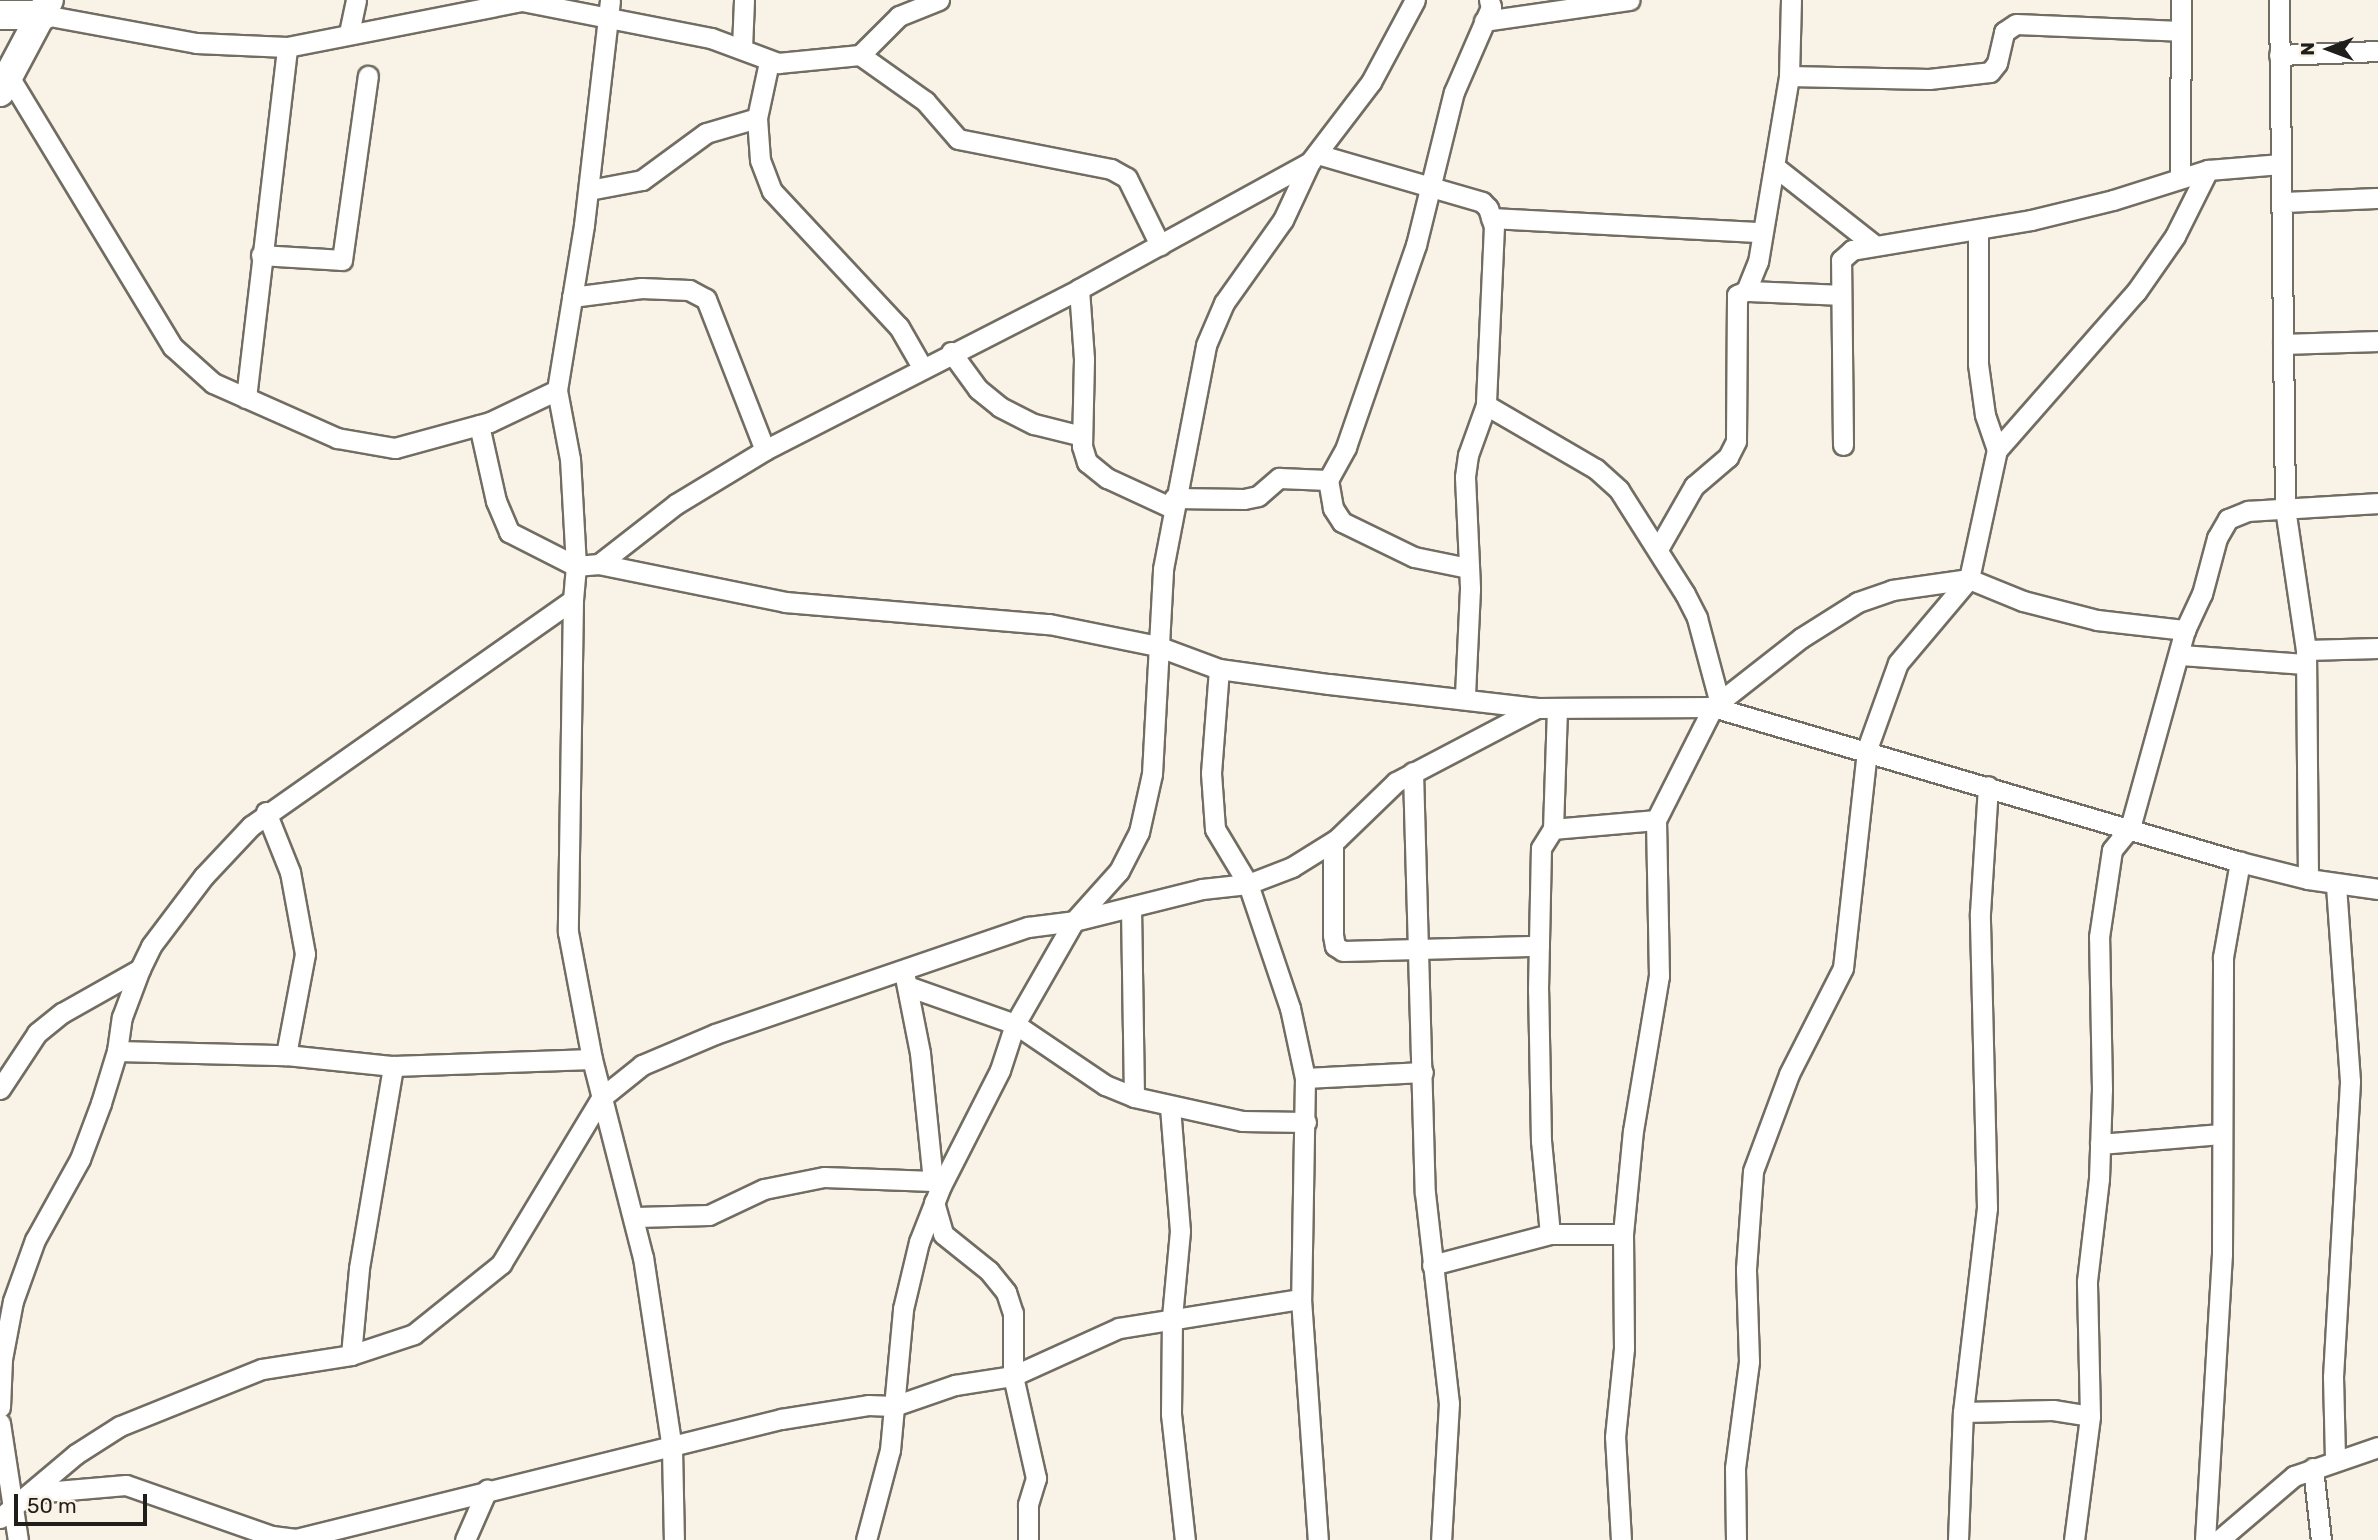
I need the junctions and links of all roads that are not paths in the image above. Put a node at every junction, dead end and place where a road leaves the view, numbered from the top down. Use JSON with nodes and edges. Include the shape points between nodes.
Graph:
{"nodes":[{"id":1,"x":356,"y":0,"type":"edge"},
{"id":2,"x":744,"y":0,"type":"edge"},
{"id":3,"x":939,"y":0,"type":"edge"},
{"id":4,"x":1415,"y":0,"type":"edge"},
{"id":5,"x":1489,"y":0,"type":"edge"},
{"id":6,"x":1629,"y":0,"type":"edge"},
{"id":7,"x":1791,"y":0,"type":"edge"},
{"id":8,"x":2181,"y":0,"type":"edge"},
{"id":9,"x":2279,"y":0,"type":"edge"},
{"id":10,"x":46,"y":7,"type":"edge"},
{"id":11,"x":609,"y":8,"type":"edge"},
{"id":12,"x":1,"y":15,"type":"edge"},
{"id":13,"x":1484,"y":21,"type":"junction"},
{"id":14,"x":2180,"y":31,"type":"junction"},
{"id":15,"x":349,"y":33,"type":"junction"},
{"id":16,"x":287,"y":47,"type":"junction"},
{"id":17,"x":742,"y":48,"type":"junction"},
{"id":18,"x":2378,"y":51,"type":"edge"},
{"id":19,"x":860,"y":55,"type":"junction"},
{"id":20,"x":2279,"y":55,"type":"junction"},
{"id":21,"x":769,"y":62,"type":"junction"},
{"id":22,"x":368,"y":76,"type":"dead end"},
{"id":23,"x":1788,"y":76,"type":"junction"},
{"id":24,"x":4,"y":84,"type":"edge"},
{"id":25,"x":757,"y":118,"type":"junction"},
{"id":26,"x":1313,"y":158,"type":"junction"},
{"id":27,"x":2281,"y":164,"type":"junction"},
{"id":28,"x":1774,"y":166,"type":"junction"},
{"id":29,"x":2208,"y":170,"type":"junction"},
{"id":30,"x":2180,"y":178,"type":"junction"},
{"id":31,"x":1432,"y":188,"type":"junction"},
{"id":32,"x":589,"y":190,"type":"junction"},
{"id":33,"x":2378,"y":198,"type":"edge"},
{"id":34,"x":2282,"y":202,"type":"junction"},
{"id":35,"x":1491,"y":218,"type":"junction"},
{"id":36,"x":1762,"y":232,"type":"junction"},
{"id":37,"x":1978,"y":232,"type":"junction"},
{"id":38,"x":1873,"y":244,"type":"junction"},
{"id":39,"x":1160,"y":245,"type":"junction"},
{"id":40,"x":261,"y":255,"type":"junction"},
{"id":41,"x":1079,"y":289,"type":"junction"},
{"id":42,"x":1746,"y":291,"type":"junction"},
{"id":43,"x":1840,"y":295,"type":"junction"},
{"id":44,"x":572,"y":297,"type":"junction"},
{"id":45,"x":2378,"y":341,"type":"edge"},
{"id":46,"x":2283,"y":344,"type":"junction"},
{"id":47,"x":951,"y":352,"type":"junction"},
{"id":48,"x":922,"y":367,"type":"junction"},
{"id":49,"x":557,"y":390,"type":"junction"},
{"id":50,"x":246,"y":398,"type":"junction"},
{"id":51,"x":1486,"y":405,"type":"junction"},
{"id":52,"x":479,"y":425,"type":"junction"},
{"id":53,"x":1082,"y":436,"type":"junction"},
{"id":54,"x":1843,"y":444,"type":"dead end"},
{"id":55,"x":765,"y":450,"type":"junction"},
{"id":56,"x":1997,"y":450,"type":"junction"},
{"id":57,"x":1328,"y":480,"type":"junction"},
{"id":58,"x":1173,"y":503,"type":"junction"},
{"id":59,"x":2378,"y":503,"type":"edge"},
{"id":60,"x":2285,"y":508,"type":"junction"},
{"id":61,"x":1658,"y":549,"type":"junction"},
{"id":62,"x":599,"y":564,"type":"junction"},
{"id":63,"x":576,"y":566,"type":"junction"},
{"id":64,"x":1468,"y":568,"type":"junction"},
{"id":65,"x":1969,"y":579,"type":"junction"},
{"id":66,"x":573,"y":600,"type":"junction"},
{"id":67,"x":2185,"y":630,"type":"junction"},
{"id":68,"x":1157,"y":646,"type":"junction"},
{"id":69,"x":2378,"y":648,"type":"edge"},
{"id":70,"x":2181,"y":655,"type":"junction"},
{"id":71,"x":2306,"y":657,"type":"junction"},
{"id":72,"x":1219,"y":669,"type":"junction"},
{"id":73,"x":1465,"y":697,"type":"junction"},
{"id":74,"x":1716,"y":704,"type":"junction"},
{"id":75,"x":1536,"y":708,"type":"junction"},
{"id":76,"x":1557,"y":708,"type":"junction"},
{"id":77,"x":1867,"y":749,"type":"junction"},
{"id":78,"x":1413,"y":772,"type":"junction"},
{"id":79,"x":1988,"y":786,"type":"junction"},
{"id":80,"x":266,"y":812,"type":"junction"},
{"id":81,"x":1656,"y":820,"type":"junction"},
{"id":82,"x":2130,"y":828,"type":"junction"},
{"id":83,"x":1552,"y":829,"type":"junction"},
{"id":84,"x":1333,"y":842,"type":"junction"},
{"id":85,"x":2240,"y":863,"type":"junction"},
{"id":86,"x":2308,"y":879,"type":"junction"},
{"id":87,"x":1248,"y":884,"type":"junction"},
{"id":88,"x":2336,"y":884,"type":"junction"},
{"id":89,"x":2378,"y":889,"type":"edge"},
{"id":90,"x":1130,"y":907,"type":"junction"},
{"id":91,"x":1074,"y":921,"type":"junction"},
{"id":92,"x":1539,"y":946,"type":"junction"},
{"id":93,"x":1419,"y":947,"type":"junction"},
{"id":94,"x":140,"y":969,"type":"junction"},
{"id":95,"x":906,"y":979,"type":"junction"},
{"id":96,"x":93,"y":995,"type":"junction"},
{"id":97,"x":122,"y":1017,"type":"junction"},
{"id":98,"x":1015,"y":1024,"type":"junction"},
{"id":99,"x":117,"y":1051,"type":"junction"},
{"id":100,"x":286,"y":1055,"type":"junction"},
{"id":101,"x":592,"y":1059,"type":"junction"},
{"id":102,"x":393,"y":1066,"type":"junction"},
{"id":103,"x":1423,"y":1072,"type":"junction"},
{"id":104,"x":1305,"y":1078,"type":"junction"},
{"id":105,"x":0,"y":1089,"type":"edge"},
{"id":106,"x":1133,"y":1097,"type":"junction"},
{"id":107,"x":601,"y":1098,"type":"junction"},
{"id":108,"x":1170,"y":1107,"type":"junction"},
{"id":109,"x":1306,"y":1122,"type":"junction"},
{"id":110,"x":2221,"y":1134,"type":"junction"},
{"id":111,"x":2101,"y":1144,"type":"junction"},
{"id":112,"x":936,"y":1190,"type":"junction"},
{"id":113,"x":636,"y":1217,"type":"junction"},
{"id":114,"x":1550,"y":1234,"type":"junction"},
{"id":115,"x":1623,"y":1234,"type":"junction"},
{"id":116,"x":1432,"y":1265,"type":"junction"},
{"id":117,"x":1301,"y":1299,"type":"junction"},
{"id":118,"x":1172,"y":1318,"type":"junction"},
{"id":119,"x":351,"y":1356,"type":"junction"},
{"id":120,"x":1013,"y":1376,"type":"junction"},
{"id":121,"x":894,"y":1406,"type":"junction"},
{"id":122,"x":0,"y":1407,"type":"edge"},
{"id":123,"x":1963,"y":1412,"type":"junction"},
{"id":124,"x":2090,"y":1416,"type":"junction"},
{"id":125,"x":0,"y":1423,"type":"edge"},
{"id":126,"x":2378,"y":1447,"type":"edge"},
{"id":127,"x":672,"y":1448,"type":"junction"},
{"id":128,"x":2335,"y":1458,"type":"junction"},
{"id":129,"x":2313,"y":1468,"type":"junction"},
{"id":130,"x":487,"y":1490,"type":"junction"},
{"id":131,"x":33,"y":1493,"type":"junction"},
{"id":132,"x":7,"y":1512,"type":"edge"},
{"id":133,"x":18,"y":1540,"type":"edge"},
{"id":134,"x":465,"y":1540,"type":"edge"},
{"id":135,"x":674,"y":1540,"type":"edge"},
{"id":136,"x":866,"y":1540,"type":"edge"},
{"id":137,"x":1028,"y":1540,"type":"edge"},
{"id":138,"x":1185,"y":1540,"type":"edge"},
{"id":139,"x":1318,"y":1540,"type":"edge"},
{"id":140,"x":1441,"y":1540,"type":"edge"},
{"id":141,"x":1621,"y":1540,"type":"edge"},
{"id":142,"x":1736,"y":1540,"type":"edge"},
{"id":143,"x":1958,"y":1540,"type":"edge"},
{"id":144,"x":2074,"y":1540,"type":"edge"},
{"id":145,"x":2205,"y":1540,"type":"edge"},
{"id":146,"x":2220,"y":1540,"type":"edge"},
{"id":147,"x":2321,"y":1540,"type":"edge"}],
"edges":[{"from":1,"to":15,"type":"street"},
{"from":2,"to":17,"type":"street"},
{"from":3,"to":19,"type":"street","via":[[899,16]]},
{"from":4,"to":26,"type":"street","via":[[1371,82]]},
{"from":5,"to":13,"type":"street","via":[[1491,7]]},
{"from":6,"to":13,"type":"street"},
{"from":7,"to":23,"type":"street"},
{"from":8,"to":14,"type":"street"},
{"from":9,"to":20,"type":"street"},
{"from":10,"to":12,"type":"street"},
{"from":10,"to":16,"type":"street","via":[[196,43]]},
{"from":10,"to":24,"type":"street"},
{"from":11,"to":15,"type":"street","via":[[500,2]]},
{"from":11,"to":17,"type":"street"},
{"from":11,"to":32,"type":"street"},
{"from":13,"to":31,"type":"street","via":[[1454,92]]},
{"from":14,"to":23,"type":"street","via":[[2016,24],[2004,32],[1997,63],[1990,72],[1929,79]]},
{"from":14,"to":30,"type":"street"},
{"from":15,"to":16,"type":"street"},
{"from":16,"to":40,"type":"street"},
{"from":17,"to":21,"type":"street"},
{"from":18,"to":20,"type":"street"},
{"from":19,"to":21,"type":"street"},
{"from":19,"to":39,"type":"street","via":[[925,101],[958,139],[1111,169],[1127,178]]},
{"from":20,"to":27,"type":"street"},
{"from":21,"to":25,"type":"street"},
{"from":22,"to":40,"type":"street","via":[[342,260]]},
{"from":23,"to":28,"type":"street"},
{"from":24,"to":50,"type":"street","via":[[173,347],[213,383]]},
{"from":25,"to":32,"type":"street","via":[[706,133],[642,180]]},
{"from":25,"to":48,"type":"street","via":[[760,160],[772,191],[899,327]]},
{"from":26,"to":31,"type":"street"},
{"from":26,"to":39,"type":"street"},
{"from":26,"to":58,"type":"street","via":[[1283,220],[1238,280],[1206,345]]},
{"from":27,"to":29,"type":"street"},
{"from":27,"to":34,"type":"street"},
{"from":28,"to":36,"type":"street"},
{"from":28,"to":38,"type":"street"},
{"from":29,"to":30,"type":"street"},
{"from":29,"to":56,"type":"street","via":[[2175,236],[2136,292]]},
{"from":30,"to":37,"type":"street","via":[[2113,200]]},
{"from":31,"to":35,"type":"street","via":[[1482,202]]},
{"from":31,"to":57,"type":"street","via":[[1346,447]]},
{"from":32,"to":44,"type":"street"},
{"from":33,"to":34,"type":"street"},
{"from":34,"to":46,"type":"street"},
{"from":35,"to":36,"type":"street"},
{"from":35,"to":51,"type":"street"},
{"from":36,"to":42,"type":"street","via":[[1758,262]]},
{"from":37,"to":38,"type":"street"},
{"from":37,"to":56,"type":"street","via":[[1978,364],[1985,415]]},
{"from":38,"to":43,"type":"street","via":[[1852,250],[1841,260]]},
{"from":39,"to":41,"type":"street"},
{"from":40,"to":50,"type":"street"},
{"from":41,"to":47,"type":"street"},
{"from":41,"to":53,"type":"street","via":[[1084,359]]},
{"from":42,"to":43,"type":"street"},
{"from":42,"to":61,"type":"street","via":[[1737,295],[1734,303],[1736,441],[1728,457],[1693,486]]},
{"from":43,"to":54,"type":"street"},
{"from":44,"to":49,"type":"street"},
{"from":44,"to":55,"type":"street","via":[[641,288],[689,290],[706,299]]},
{"from":45,"to":46,"type":"street"},
{"from":46,"to":60,"type":"street"},
{"from":47,"to":48,"type":"street"},
{"from":47,"to":53,"type":"street","via":[[978,389],[1000,407],[1034,425]]},
{"from":48,"to":55,"type":"street"},
{"from":49,"to":52,"type":"street"},
{"from":49,"to":63,"type":"street","via":[[570,459]]},
{"from":50,"to":52,"type":"street","via":[[337,438],[375,447],[395,448]]},
{"from":51,"to":61,"type":"street","via":[[1597,469],[1619,490]]},
{"from":51,"to":64,"type":"street","via":[[1466,466]]},
{"from":52,"to":63,"type":"street","via":[[496,501],[509,532]]},
{"from":53,"to":58,"type":"street","via":[[1087,462],[1107,478]]},
{"from":55,"to":62,"type":"street","via":[[676,504]]},
{"from":56,"to":65,"type":"street"},
{"from":57,"to":58,"type":"street","via":[[1279,478],[1258,496]]},
{"from":57,"to":64,"type":"street","via":[[1333,508],[1342,522],[1414,557]]},
{"from":58,"to":68,"type":"street"},
{"from":59,"to":60,"type":"street"},
{"from":60,"to":67,"type":"street","via":[[2248,511],[2228,519]]},
{"from":60,"to":71,"type":"street"},
{"from":61,"to":74,"type":"street","via":[[1697,618]]},
{"from":62,"to":63,"type":"street"},
{"from":62,"to":68,"type":"street","via":[[785,602],[1049,624]]},
{"from":63,"to":66,"type":"street"},
{"from":64,"to":73,"type":"street"},
{"from":65,"to":67,"type":"street","via":[[2023,601],[2097,620]]},
{"from":65,"to":74,"type":"street","via":[[1892,590],[1858,602]]},
{"from":65,"to":77,"type":"street","via":[[1898,663]]},
{"from":66,"to":80,"type":"street"},
{"from":66,"to":101,"type":"street","via":[[568,932]]},
{"from":67,"to":70,"type":"street"},
{"from":68,"to":72,"type":"street"},
{"from":68,"to":91,"type":"street","via":[[1152,774],[1139,832],[1119,871]]},
{"from":69,"to":71,"type":"street"},
{"from":70,"to":71,"type":"street"},
{"from":70,"to":82,"type":"street"},
{"from":71,"to":86,"type":"street"},
{"from":72,"to":73,"type":"street"},
{"from":72,"to":87,"type":"street","via":[[1211,773],[1215,829]]},
{"from":73,"to":75,"type":"street"},
{"from":74,"to":76,"type":"street"},
{"from":74,"to":77,"type":"street"},
{"from":74,"to":81,"type":"street"},
{"from":75,"to":76,"type":"street"},
{"from":75,"to":78,"type":"street"},
{"from":76,"to":83,"type":"street"},
{"from":77,"to":79,"type":"street"},
{"from":77,"to":142,"type":"street","via":[[1843,968],[1789,1074],[1753,1171],[1746,1269],[1749,1361],[1735,1468]]},
{"from":78,"to":84,"type":"street","via":[[1396,782]]},
{"from":78,"to":93,"type":"street"},
{"from":79,"to":82,"type":"street"},
{"from":79,"to":123,"type":"street","via":[[1980,913],[1987,1208]]},
{"from":80,"to":94,"type":"street","via":[[204,876],[151,946]]},
{"from":80,"to":100,"type":"street","via":[[290,872],[305,954]]},
{"from":81,"to":83,"type":"street"},
{"from":81,"to":115,"type":"street","via":[[1659,976],[1633,1131]]},
{"from":82,"to":85,"type":"street"},
{"from":82,"to":111,"type":"street","via":[[2112,850],[2099,937]]},
{"from":83,"to":92,"type":"street","via":[[1541,848]]},
{"from":84,"to":87,"type":"street","via":[[1292,867]]},
{"from":84,"to":93,"type":"street","via":[[1335,946],[1343,951]]},
{"from":85,"to":86,"type":"street"},
{"from":85,"to":110,"type":"street","via":[[2223,957]]},
{"from":86,"to":88,"type":"street"},
{"from":87,"to":90,"type":"street"},
{"from":87,"to":104,"type":"street","via":[[1290,1008]]},
{"from":88,"to":89,"type":"street"},
{"from":88,"to":128,"type":"street","via":[[2349,1017],[2350,1093],[2333,1364]]},
{"from":90,"to":91,"type":"street"},
{"from":90,"to":106,"type":"street"},
{"from":91,"to":95,"type":"street","via":[[1028,927]]},
{"from":91,"to":98,"type":"street"},
{"from":92,"to":93,"type":"street"},
{"from":92,"to":114,"type":"street","via":[[1541,1141]]},
{"from":93,"to":103,"type":"street"},
{"from":94,"to":96,"type":"street"},
{"from":94,"to":97,"type":"street"},
{"from":95,"to":98,"type":"street"},
{"from":95,"to":107,"type":"street","via":[[715,1034],[642,1065]]},
{"from":95,"to":112,"type":"street"},
{"from":96,"to":97,"type":"street"},
{"from":96,"to":105,"type":"street","via":[[37,1033]]},
{"from":97,"to":99,"type":"street"},
{"from":98,"to":106,"type":"street","via":[[1105,1085]]},
{"from":98,"to":112,"type":"street","via":[[982,1108]]},
{"from":99,"to":100,"type":"street"},
{"from":99,"to":122,"type":"street","via":[[79,1159],[35,1240],[13,1301],[2,1359]]},
{"from":100,"to":102,"type":"street"},
{"from":101,"to":102,"type":"street"},
{"from":101,"to":107,"type":"street"},
{"from":102,"to":119,"type":"street","via":[[359,1268]]},
{"from":103,"to":104,"type":"street"},
{"from":103,"to":116,"type":"street","via":[[1425,1193]]},
{"from":104,"to":109,"type":"street"},
{"from":106,"to":108,"type":"street"},
{"from":107,"to":113,"type":"street"},
{"from":107,"to":119,"type":"street","via":[[502,1264],[414,1334]]},
{"from":108,"to":109,"type":"street","via":[[1242,1121]]},
{"from":108,"to":118,"type":"street","via":[[1180,1190]]},
{"from":109,"to":117,"type":"street"},
{"from":110,"to":111,"type":"street"},
{"from":110,"to":145,"type":"street","via":[[2222,1254]]},
{"from":111,"to":124,"type":"street","via":[[2087,1281]]},
{"from":112,"to":113,"type":"street","via":[[824,1177],[764,1189],[709,1215]]},
{"from":112,"to":120,"type":"street","via":[[943,1234],[989,1271],[1006,1292],[1013,1312]]},
{"from":112,"to":121,"type":"street","via":[[903,1309]]},
{"from":113,"to":127,"type":"street"},
{"from":114,"to":115,"type":"street"},
{"from":114,"to":116,"type":"street"},
{"from":115,"to":141,"type":"street","via":[[1624,1348],[1615,1437]]},
{"from":116,"to":140,"type":"street","via":[[1449,1403]]},
{"from":117,"to":118,"type":"street"},
{"from":117,"to":139,"type":"street"},
{"from":118,"to":120,"type":"street","via":[[1093,1336]]},
{"from":118,"to":138,"type":"street","via":[[1171,1415]]},
{"from":119,"to":131,"type":"street","via":[[262,1369],[120,1426],[76,1454]]},
{"from":120,"to":121,"type":"street","via":[[955,1385]]},
{"from":120,"to":137,"type":"street","via":[[1036,1478],[1028,1506]]},
{"from":121,"to":127,"type":"street","via":[[868,1405],[781,1419]]},
{"from":121,"to":136,"type":"street","via":[[890,1450]]},
{"from":123,"to":124,"type":"street","via":[[2053,1410]]},
{"from":123,"to":143,"type":"street"},
{"from":124,"to":144,"type":"street"},
{"from":125,"to":132,"type":"street"},
{"from":126,"to":128,"type":"street"},
{"from":127,"to":130,"type":"street"},
{"from":127,"to":135,"type":"street"},
{"from":128,"to":129,"type":"street"},
{"from":129,"to":146,"type":"street","via":[[2294,1476]]},
{"from":129,"to":147,"type":"street"},
{"from":130,"to":131,"type":"street","via":[[296,1539],[272,1536],[126,1485]]},
{"from":130,"to":134,"type":"street"},
{"from":131,"to":132,"type":"street"},
{"from":132,"to":133,"type":"street"}]}
